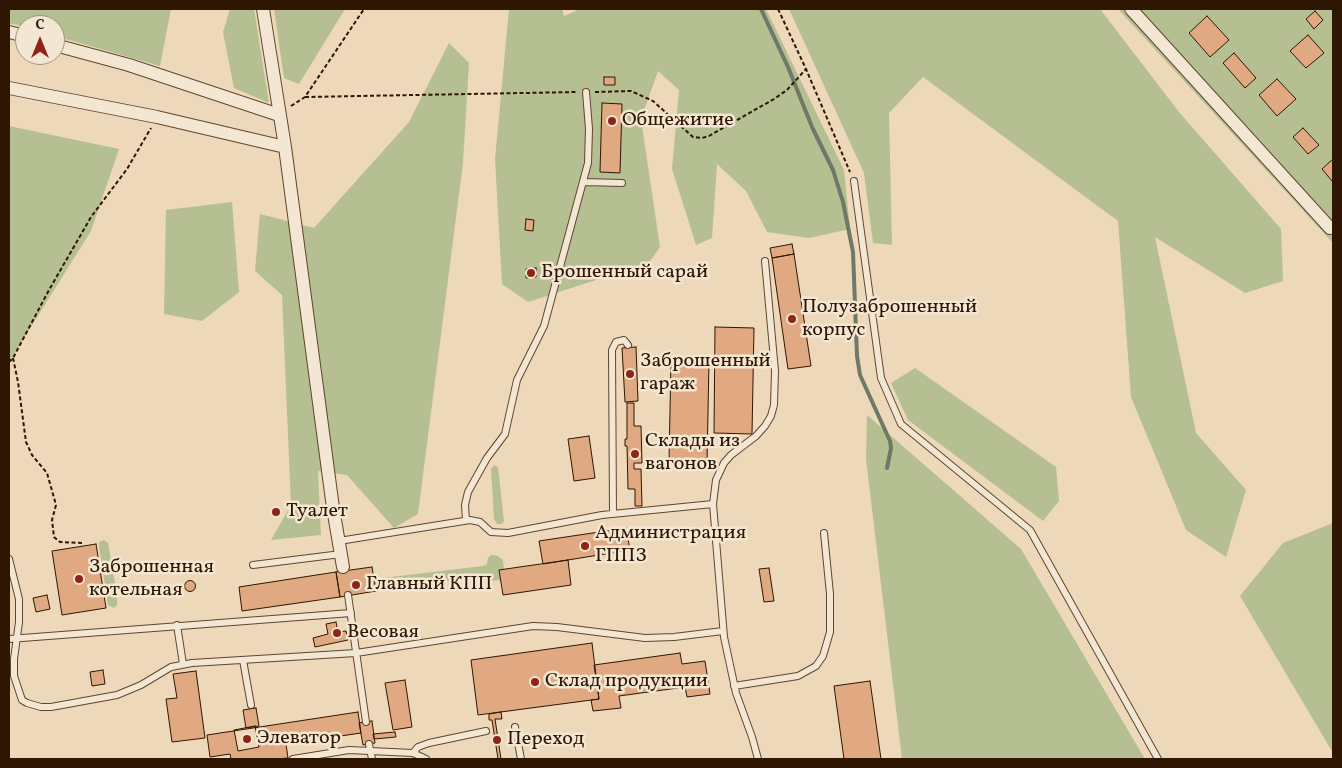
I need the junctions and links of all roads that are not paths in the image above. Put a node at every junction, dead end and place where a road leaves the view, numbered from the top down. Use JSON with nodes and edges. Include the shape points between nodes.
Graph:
{"nodes":[{"id":1,"x":263,"y":9,"type":"edge"},
{"id":2,"x":1131,"y":9,"type":"edge"},
{"id":3,"x":65,"y":48,"type":"edge"},
{"id":4,"x":9,"y":88,"type":"edge"},
{"id":5,"x":586,"y":92,"type":"road end"},
{"id":6,"x":279,"y":115,"type":"junction"},
{"id":7,"x":285,"y":147,"type":"junction"},
{"id":8,"x":854,"y":181,"type":"road end"},
{"id":9,"x":584,"y":182,"type":"junction"},
{"id":10,"x":622,"y":183,"type":"dead end"},
{"id":11,"x":1332,"y":228,"type":"edge"},
{"id":12,"x":765,"y":261,"type":"dead end"},
{"id":13,"x":628,"y":344,"type":"dead end"},
{"id":14,"x":713,"y":504,"type":"junction"},
{"id":15,"x":613,"y":514,"type":"junction"},
{"id":16,"x":466,"y":520,"type":"junction"},
{"id":17,"x":824,"y":533,"type":"dead end"},
{"id":18,"x":339,"y":540,"type":"junction"},
{"id":19,"x":341,"y":554,"type":"junction"},
{"id":20,"x":9,"y":560,"type":"edge"},
{"id":21,"x":253,"y":565,"type":"dead end"},
{"id":22,"x":343,"y":567,"type":"dead end"},
{"id":23,"x":348,"y":595,"type":"dead end"},
{"id":24,"x":351,"y":613,"type":"junction"},
{"id":25,"x":177,"y":625,"type":"junction"},
{"id":26,"x":723,"y":630,"type":"junction"},
{"id":27,"x":17,"y":638,"type":"junction"},
{"id":28,"x":9,"y":639,"type":"edge"},
{"id":29,"x":356,"y":653,"type":"junction"},
{"id":30,"x":242,"y":660,"type":"junction"},
{"id":31,"x":183,"y":664,"type":"junction"},
{"id":32,"x":734,"y":686,"type":"junction"},
{"id":33,"x":250,"y":705,"type":"dead end"},
{"id":34,"x":366,"y":722,"type":"dead end"},
{"id":35,"x":515,"y":727,"type":"dead end"},
{"id":36,"x":486,"y":732,"type":"dead end"},
{"id":37,"x":369,"y":744,"type":"dead end"},
{"id":38,"x":371,"y":752,"type":"junction"},
{"id":39,"x":413,"y":753,"type":"junction"},
{"id":40,"x":293,"y":759,"type":"edge"},
{"id":41,"x":372,"y":759,"type":"edge"},
{"id":42,"x":426,"y":759,"type":"edge"},
{"id":43,"x":521,"y":759,"type":"edge"},
{"id":44,"x":758,"y":759,"type":"edge"},
{"id":45,"x":1158,"y":759,"type":"edge"}],
"edges":[{"from":1,"to":6,"type":"street"},
{"from":2,"to":11,"type":"street"},
{"from":3,"to":6,"type":"street","via":[[129,65]]},
{"from":4,"to":7,"type":"street","via":[[157,117]]},
{"from":5,"to":9,"type":"lane","via":[[589,129]]},
{"from":6,"to":7,"type":"street"},
{"from":7,"to":18,"type":"street"},
{"from":8,"to":45,"type":"lane","via":[[882,378],[901,424],[1030,530]]},
{"from":9,"to":10,"type":"lane"},
{"from":9,"to":16,"type":"lane","via":[[544,326],[517,380],[504,434],[468,492]]},
{"from":12,"to":14,"type":"lane","via":[[775,371],[774,405],[765,426],[724,463],[716,480]]},
{"from":13,"to":15,"type":"lane","via":[[624,340],[616,342],[612,350]]},
{"from":14,"to":15,"type":"lane"},
{"from":14,"to":26,"type":"lane"},
{"from":15,"to":16,"type":"lane","via":[[508,533],[491,532],[480,522]]},
{"from":16,"to":18,"type":"lane"},
{"from":17,"to":32,"type":"lane","via":[[830,632],[823,656],[816,666],[798,676]]},
{"from":18,"to":19,"type":"street"},
{"from":19,"to":21,"type":"lane"},
{"from":19,"to":22,"type":"street"},
{"from":20,"to":27,"type":"lane","via":[[19,599]]},
{"from":23,"to":24,"type":"lane"},
{"from":24,"to":25,"type":"lane"},
{"from":24,"to":29,"type":"lane"},
{"from":25,"to":27,"type":"lane"},
{"from":25,"to":31,"type":"lane"},
{"from":26,"to":29,"type":"lane","via":[[645,638],[533,626]]},
{"from":26,"to":32,"type":"lane"},
{"from":27,"to":28,"type":"lane"},
{"from":27,"to":31,"type":"lane","via":[[14,676],[19,695],[27,703],[41,707],[126,693],[171,667]]},
{"from":29,"to":30,"type":"lane"},
{"from":29,"to":34,"type":"lane"},
{"from":30,"to":31,"type":"lane"},
{"from":30,"to":33,"type":"lane"},
{"from":32,"to":44,"type":"lane"},
{"from":35,"to":43,"type":"lane"},
{"from":36,"to":39,"type":"lane","via":[[429,743]]},
{"from":37,"to":38,"type":"lane"},
{"from":38,"to":39,"type":"lane"},
{"from":38,"to":40,"type":"lane","via":[[338,751]]},
{"from":38,"to":41,"type":"lane"},
{"from":39,"to":42,"type":"lane"}]}
